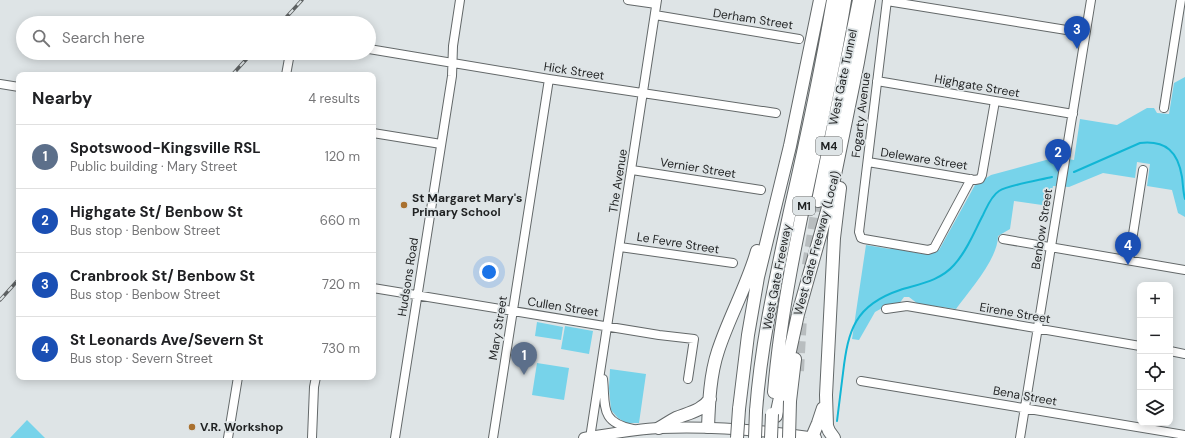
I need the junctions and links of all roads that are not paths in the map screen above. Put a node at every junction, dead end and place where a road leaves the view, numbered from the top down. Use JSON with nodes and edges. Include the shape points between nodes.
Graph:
{"nodes":[{"id":1,"x":460,"y":0,"type":"edge"},
{"id":2,"x":628,"y":0,"type":"edge"},
{"id":3,"x":820,"y":0,"type":"edge"},
{"id":4,"x":833,"y":0,"type":"edge"},
{"id":5,"x":845,"y":0,"type":"edge"},
{"id":6,"x":859,"y":0,"type":"edge"},
{"id":7,"x":869,"y":0,"type":"edge"},
{"id":8,"x":887,"y":0,"type":"edge"},
{"id":9,"x":1091,"y":0,"type":"edge"},
{"id":10,"x":1181,"y":0,"type":"edge"},
{"id":11,"x":657,"y":2,"type":"edge"},
{"id":12,"x":655,"y":15,"type":"junction"},
{"id":13,"x":1085,"y":32,"type":"junction"},
{"id":14,"x":799,"y":39,"type":"dead end"},
{"id":15,"x":376,"y":50,"type":"edge"},
{"id":16,"x":289,"y":60,"type":"edge"},
{"id":17,"x":858,"y":62,"type":"junction"},
{"id":18,"x":453,"y":63,"type":"junction"},
{"id":19,"x":287,"y":72,"type":"edge"},
{"id":20,"x":549,"y":79,"type":"junction"},
{"id":21,"x":877,"y":81,"type":"junction"},
{"id":22,"x":0,"y":84,"type":"edge"},
{"id":23,"x":803,"y":86,"type":"junction"},
{"id":24,"x":16,"y":87,"type":"edge"},
{"id":25,"x":642,"y":93,"type":"junction"},
{"id":26,"x":995,"y":101,"type":"junction"},
{"id":27,"x":1164,"y":108,"type":"dead end"},
{"id":28,"x":776,"y":113,"type":"dead end"},
{"id":29,"x":1072,"y":114,"type":"junction"},
{"id":30,"x":376,"y":133,"type":"edge"},
{"id":31,"x":441,"y":144,"type":"junction"},
{"id":32,"x":868,"y":162,"type":"junction"},
{"id":33,"x":632,"y":170,"type":"junction"},
{"id":34,"x":1143,"y":170,"type":"dead end"},
{"id":35,"x":974,"y":179,"type":"junction"},
{"id":36,"x":761,"y":190,"type":"dead end"},
{"id":37,"x":818,"y":201,"type":"tunnel mouth"},
{"id":38,"x":1003,"y":239,"type":"dead end"},
{"id":39,"x":620,"y":247,"type":"junction"},
{"id":40,"x":1051,"y":247,"type":"junction"},
{"id":41,"x":817,"y":248,"type":"junction"},
{"id":42,"x":1129,"y":260,"type":"junction"},
{"id":43,"x":733,"y":264,"type":"dead end"},
{"id":44,"x":1185,"y":270,"type":"edge"},
{"id":45,"x":376,"y":288,"type":"edge"},
{"id":46,"x":417,"y":295,"type":"junction"},
{"id":47,"x":886,"y":309,"type":"dead end"},
{"id":48,"x":513,"y":311,"type":"junction"},
{"id":49,"x":608,"y":326,"type":"junction"},
{"id":50,"x":1038,"y":329,"type":"junction"},
{"id":51,"x":1137,"y":346,"type":"edge"},
{"id":52,"x":1173,"y":352,"type":"edge"},
{"id":53,"x":1185,"y":354,"type":"edge"},
{"id":54,"x":601,"y":366,"type":"junction"},
{"id":55,"x":688,"y":379,"type":"dead end"},
{"id":56,"x":238,"y":380,"type":"edge"},
{"id":57,"x":315,"y":380,"type":"edge"},
{"id":58,"x":861,"y":381,"type":"dead end"},
{"id":59,"x":826,"y":395,"type":"junction"},
{"id":60,"x":710,"y":400,"type":"junction"},
{"id":61,"x":1025,"y":408,"type":"junction"},
{"id":62,"x":774,"y":415,"type":"junction"},
{"id":63,"x":659,"y":428,"type":"junction"},
{"id":64,"x":639,"y":430,"type":"junction"},
{"id":65,"x":708,"y":433,"type":"edge"},
{"id":66,"x":1185,"y":435,"type":"edge"},
{"id":67,"x":228,"y":438,"type":"edge"},
{"id":68,"x":312,"y":438,"type":"edge"},
{"id":69,"x":395,"y":438,"type":"edge"},
{"id":70,"x":494,"y":438,"type":"edge"},
{"id":71,"x":588,"y":438,"type":"edge"},
{"id":72,"x":737,"y":438,"type":"edge"},
{"id":73,"x":755,"y":438,"type":"edge"},
{"id":74,"x":771,"y":438,"type":"edge"},
{"id":75,"x":789,"y":438,"type":"edge"},
{"id":76,"x":813,"y":438,"type":"edge"},
{"id":77,"x":834,"y":438,"type":"edge"},
{"id":78,"x":1020,"y":438,"type":"edge"}],
"edges":[{"from":1,"to":18,"type":"street","name":"Hudsons Road"},
{"from":2,"to":11,"type":"street"},
{"from":3,"to":23,"type":"highway","number":"M1"},
{"from":4,"to":73,"type":"highway","name":"West Gate Freeway","number":"M1","bridge":true,"via":[[774,287],[759,373]]},
{"from":5,"to":62,"type":"highway","number":"M1","via":[[793,260],[777,358]]},
{"from":6,"to":37,"type":"highway","name":"West Gate Tunnel","number":"M4"},
{"from":7,"to":17,"type":"highway","name":"West Gate Freeway (Local)","number":"M1"},
{"from":8,"to":13,"type":"street"},
{"from":8,"to":21,"type":"street","name":"Fogarty Avenue"},
{"from":9,"to":13,"type":"street","name":"Benbow Street"},
{"from":10,"to":27,"type":"street"},
{"from":11,"to":12,"type":"street","name":"The Avenue"},
{"from":12,"to":14,"type":"street","name":"Derham Street"},
{"from":12,"to":25,"type":"street","name":"The Avenue"},
{"from":13,"to":29,"type":"street","name":"Benbow Street"},
{"from":15,"to":18,"type":"street","name":"Hick Street"},
{"from":16,"to":19,"type":"street"},
{"from":17,"to":41,"type":"highway","name":"West Gate Freeway (Local)","number":"M1","via":[[829,204]]},
{"from":17,"to":59,"type":"highway","via":[[836,220]]},
{"from":18,"to":20,"type":"street","name":"Hick Street"},
{"from":18,"to":31,"type":"street","name":"Hudsons Road"},
{"from":20,"to":25,"type":"street","name":"Hick Street"},
{"from":20,"to":48,"type":"street","name":"Mary Street"},
{"from":21,"to":26,"type":"street","name":"Highgate Street"},
{"from":21,"to":32,"type":"street","name":"Fogarty Avenue"},
{"from":22,"to":24,"type":"street"},
{"from":23,"to":60,"type":"highway","via":[[756,256],[718,352]]},
{"from":23,"to":72,"type":"highway","number":"M1","bridge":true,"via":[[758,277],[748,335]]},
{"from":25,"to":28,"type":"street","name":"Hick Street"},
{"from":25,"to":33,"type":"street","name":"The Avenue"},
{"from":26,"to":29,"type":"street","name":"Highgate Street"},
{"from":26,"to":35,"type":"street","via":[[982,175]]},
{"from":29,"to":40,"type":"street","name":"Benbow Street"},
{"from":30,"to":31,"type":"street"},
{"from":31,"to":46,"type":"street","name":"Hudsons Road"},
{"from":32,"to":35,"type":"street","name":"Deleware Street"},
{"from":32,"to":35,"type":"street","name":"Fogarty Avenue","via":[[859,232],[861,238],[931,250],[936,247]]},
{"from":33,"to":36,"type":"street","name":"Vernier Street"},
{"from":33,"to":39,"type":"street","name":"The Avenue"},
{"from":34,"to":42,"type":"street"},
{"from":38,"to":40,"type":"street"},
{"from":39,"to":43,"type":"street","name":"Le Fevre Street"},
{"from":39,"to":49,"type":"street","name":"The Avenue"},
{"from":40,"to":42,"type":"street"},
{"from":40,"to":50,"type":"street","name":"Benbow Street"},
{"from":41,"to":62,"type":"highway","name":"West Gate Freeway (Local)","number":"M1"},
{"from":41,"to":75,"type":"highway","bridge":true,"via":[[797,348],[790,401]]},
{"from":42,"to":44,"type":"street"},
{"from":45,"to":46,"type":"street","name":"Cullen Street"},
{"from":46,"to":48,"type":"street","name":"Cullen Street"},
{"from":46,"to":69,"type":"street","name":"Hudsons Road"},
{"from":47,"to":50,"type":"street","name":"Eirene Street","via":[[907,306]]},
{"from":48,"to":49,"type":"street","name":"Cullen Street"},
{"from":48,"to":70,"type":"street","name":"Mary Street"},
{"from":49,"to":54,"type":"street","name":"The Avenue"},
{"from":49,"to":55,"type":"street","name":"Cullen Street","via":[[694,339]]},
{"from":50,"to":51,"type":"street","name":"Eirene Street"},
{"from":50,"to":61,"type":"street","name":"Benbow Street"},
{"from":52,"to":53,"type":"street"},
{"from":54,"to":64,"type":"street","name":"The Avenue","via":[[607,413],[612,421],[621,426]]},
{"from":54,"to":71,"type":"street","name":"The Avenue"},
{"from":56,"to":67,"type":"street"},
{"from":57,"to":68,"type":"street"},
{"from":58,"to":61,"type":"street","name":"Bena Street"},
{"from":59,"to":76,"type":"highway"},
{"from":59,"to":77,"type":"highway","via":[[828,426]]},
{"from":60,"to":63,"type":"highway","via":[[701,408]]},
{"from":60,"to":65,"type":"highway"},
{"from":61,"to":66,"type":"street","name":"Bena Street"},
{"from":61,"to":78,"type":"street","name":"Benbow Street"},
{"from":62,"to":74,"type":"highway","name":"West Gate Freeway (Local)","number":"M1","bridge":true},
{"from":63,"to":64,"type":"main road"},
{"from":63,"to":65,"type":"main road"},
{"from":64,"to":71,"type":"main road"},
{"from":65,"to":76,"type":"main road","via":[[745,430]]}]}
